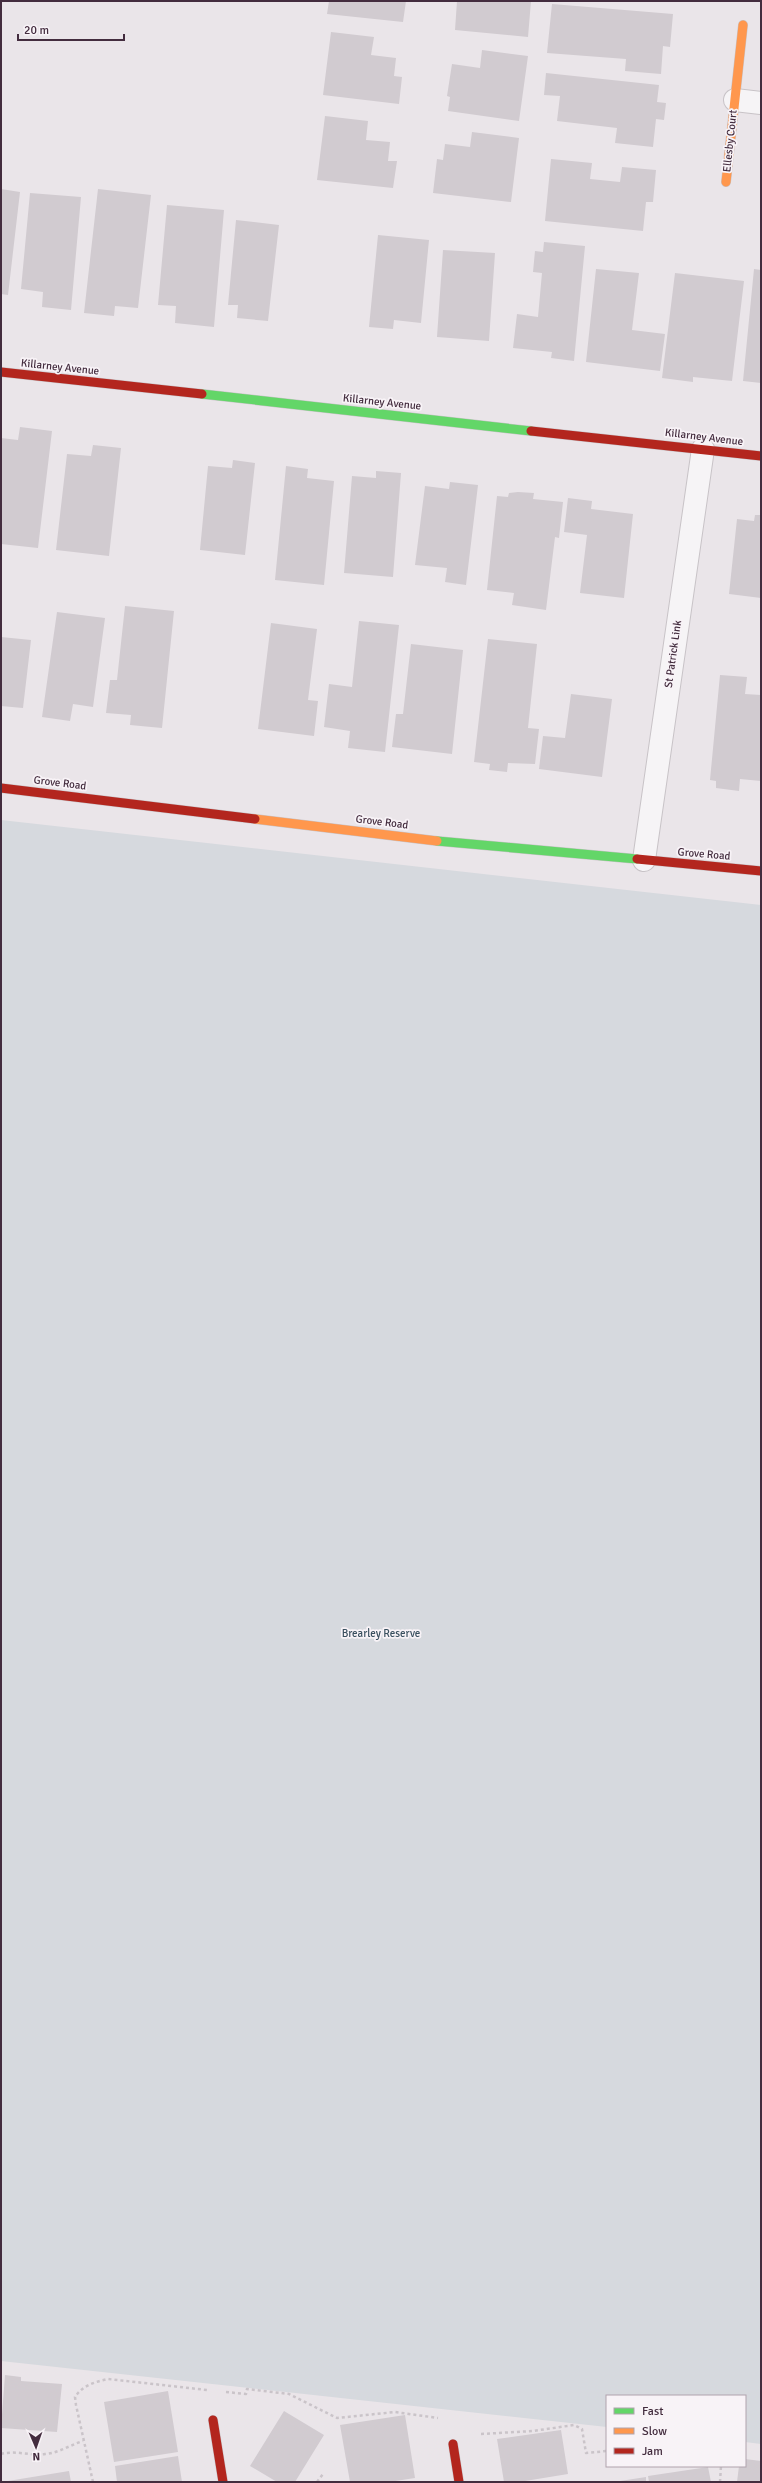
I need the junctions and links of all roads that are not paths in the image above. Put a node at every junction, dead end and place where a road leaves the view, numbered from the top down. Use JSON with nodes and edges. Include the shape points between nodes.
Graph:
{"nodes":[{"id":1,"x":743,"y":25,"type":"dead end"},
{"id":2,"x":734,"y":100,"type":"junction"},
{"id":3,"x":761,"y":103,"type":"edge"},
{"id":4,"x":726,"y":182,"type":"dead end"},
{"id":5,"x":1,"y":372,"type":"edge"},
{"id":6,"x":702,"y":449,"type":"junction"},
{"id":7,"x":761,"y":456,"type":"edge"},
{"id":8,"x":1,"y":788,"type":"edge"},
{"id":9,"x":644,"y":860,"type":"junction"},
{"id":10,"x":761,"y":871,"type":"edge"},
{"id":11,"x":213,"y":2420,"type":"dead end"},
{"id":12,"x":454,"y":2444,"type":"road end"},
{"id":13,"x":224,"y":2482,"type":"edge"},
{"id":14,"x":459,"y":2482,"type":"edge"}],
"edges":[{"from":1,"to":2,"type":"street","name":"Ellesby Court"},
{"from":2,"to":3,"type":"street","name":"Ellesby Court"},
{"from":2,"to":4,"type":"street","name":"Ellesby Court"},
{"from":5,"to":6,"type":"street","name":"Killarney Avenue"},
{"from":6,"to":7,"type":"street","name":"Killarney Avenue"},
{"from":6,"to":9,"type":"street","name":"St Patrick Link"},
{"from":8,"to":9,"type":"street","name":"Grove Road","via":[[430,840]]},
{"from":9,"to":10,"type":"street","name":"Grove Road"},
{"from":11,"to":13,"type":"street"},
{"from":12,"to":14,"type":"street"}]}
